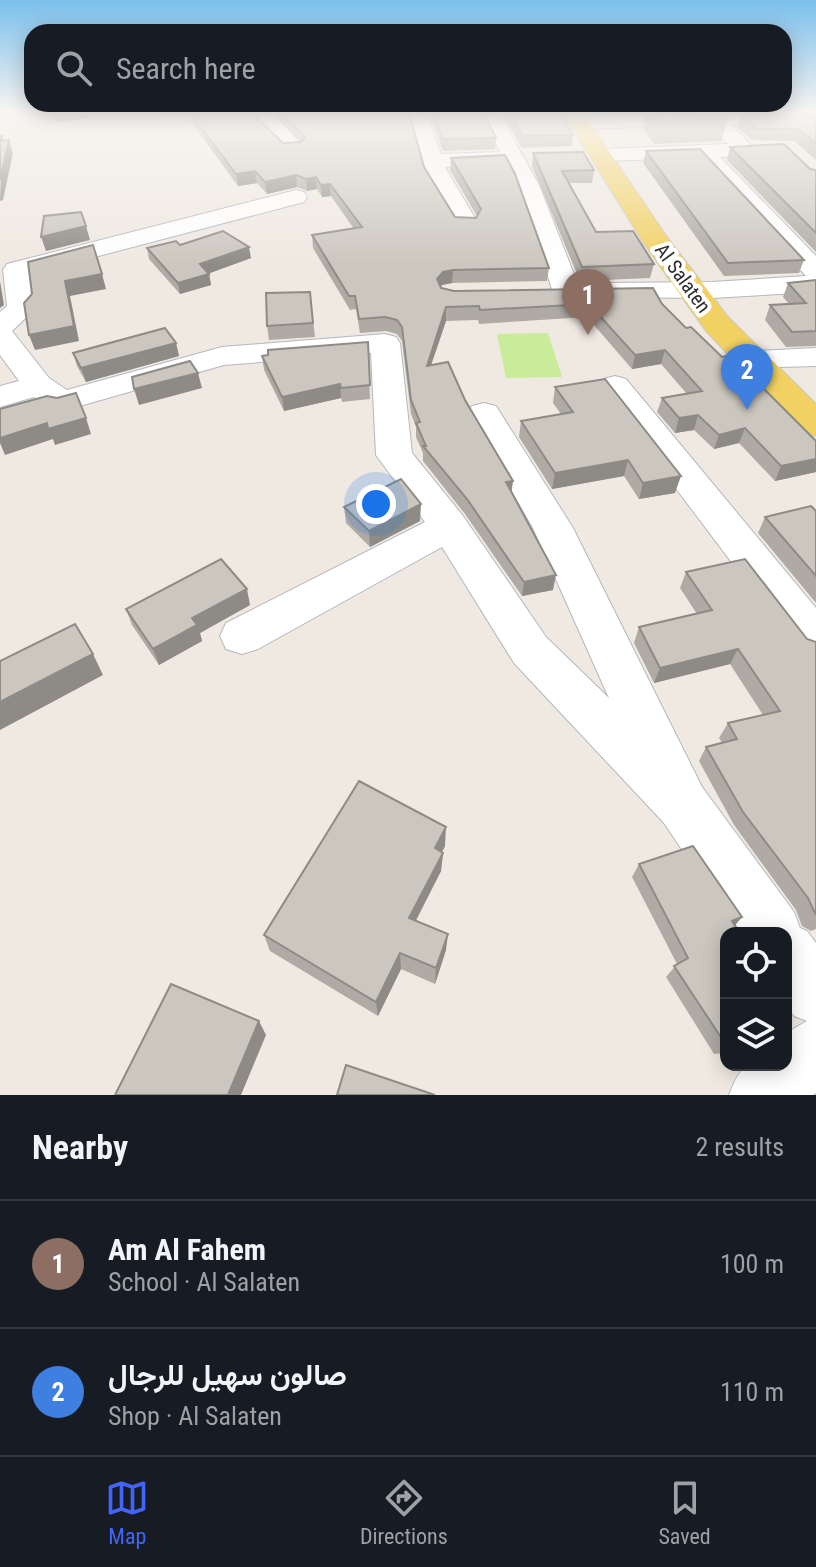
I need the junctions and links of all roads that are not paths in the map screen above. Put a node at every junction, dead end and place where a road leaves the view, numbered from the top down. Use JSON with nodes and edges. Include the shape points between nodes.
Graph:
{"nodes":[{"id":1,"x":434,"y":164,"type":"edge"},
{"id":2,"x":517,"y":164,"type":"edge"},
{"id":3,"x":607,"y":164,"type":"edge"},
{"id":4,"x":715,"y":164,"type":"edge"},
{"id":5,"x":296,"y":197,"type":"dead end"},
{"id":6,"x":466,"y":223,"type":"edge"},
{"id":7,"x":816,"y":271,"type":"edge"},
{"id":8,"x":816,"y":284,"type":"edge"},
{"id":9,"x":702,"y":290,"type":"junction"},
{"id":10,"x":538,"y":292,"type":"edge"},
{"id":11,"x":567,"y":292,"type":"junction"},
{"id":12,"x":0,"y":326,"type":"edge"},
{"id":13,"x":0,"y":335,"type":"edge"},
{"id":14,"x":816,"y":357,"type":"edge"},
{"id":15,"x":762,"y":359,"type":"junction"},
{"id":16,"x":38,"y":385,"type":"junction"},
{"id":17,"x":615,"y":386,"type":"edge"},
{"id":18,"x":816,"y":396,"type":"edge"},
{"id":19,"x":0,"y":397,"type":"edge"},
{"id":20,"x":484,"y":413,"type":"dead end"},
{"id":21,"x":816,"y":425,"type":"edge"},
{"id":22,"x":449,"y":526,"type":"junction"},
{"id":23,"x":242,"y":636,"type":"dead end"},
{"id":24,"x":816,"y":640,"type":"edge"},
{"id":25,"x":683,"y":805,"type":"junction"},
{"id":26,"x":769,"y":927,"type":"edge"},
{"id":27,"x":792,"y":960,"type":"edge"},
{"id":28,"x":816,"y":994,"type":"edge"},
{"id":29,"x":816,"y":1050,"type":"edge"},
{"id":30,"x":762,"y":1095,"type":"edge"}],
"edges":[{"from":1,"to":6,"type":"street"},
{"from":2,"to":11,"type":"street"},
{"from":3,"to":9,"type":"main road","name":"Al Salaten"},
{"from":4,"to":7,"type":"street"},
{"from":5,"to":12,"type":"street","via":[[16,270],[21,309]]},
{"from":8,"to":9,"type":"street"},
{"from":9,"to":11,"type":"street"},
{"from":9,"to":15,"type":"main road","name":"Al Salaten"},
{"from":10,"to":11,"type":"street"},
{"from":13,"to":16,"type":"street"},
{"from":14,"to":15,"type":"street"},
{"from":15,"to":18,"type":"main road","name":"Al Salaten"},
{"from":15,"to":21,"type":"main road","name":"Al Salaten"},
{"from":16,"to":19,"type":"street"},
{"from":16,"to":22,"type":"street","via":[[62,401],[222,356],[385,343],[394,455]]},
{"from":17,"to":24,"type":"street"},
{"from":20,"to":25,"type":"street","via":[[553,528]]},
{"from":22,"to":23,"type":"street"},
{"from":22,"to":25,"type":"street","via":[[530,650]]},
{"from":25,"to":26,"type":"street"},
{"from":27,"to":28,"type":"street"},
{"from":29,"to":30,"type":"street"}]}
